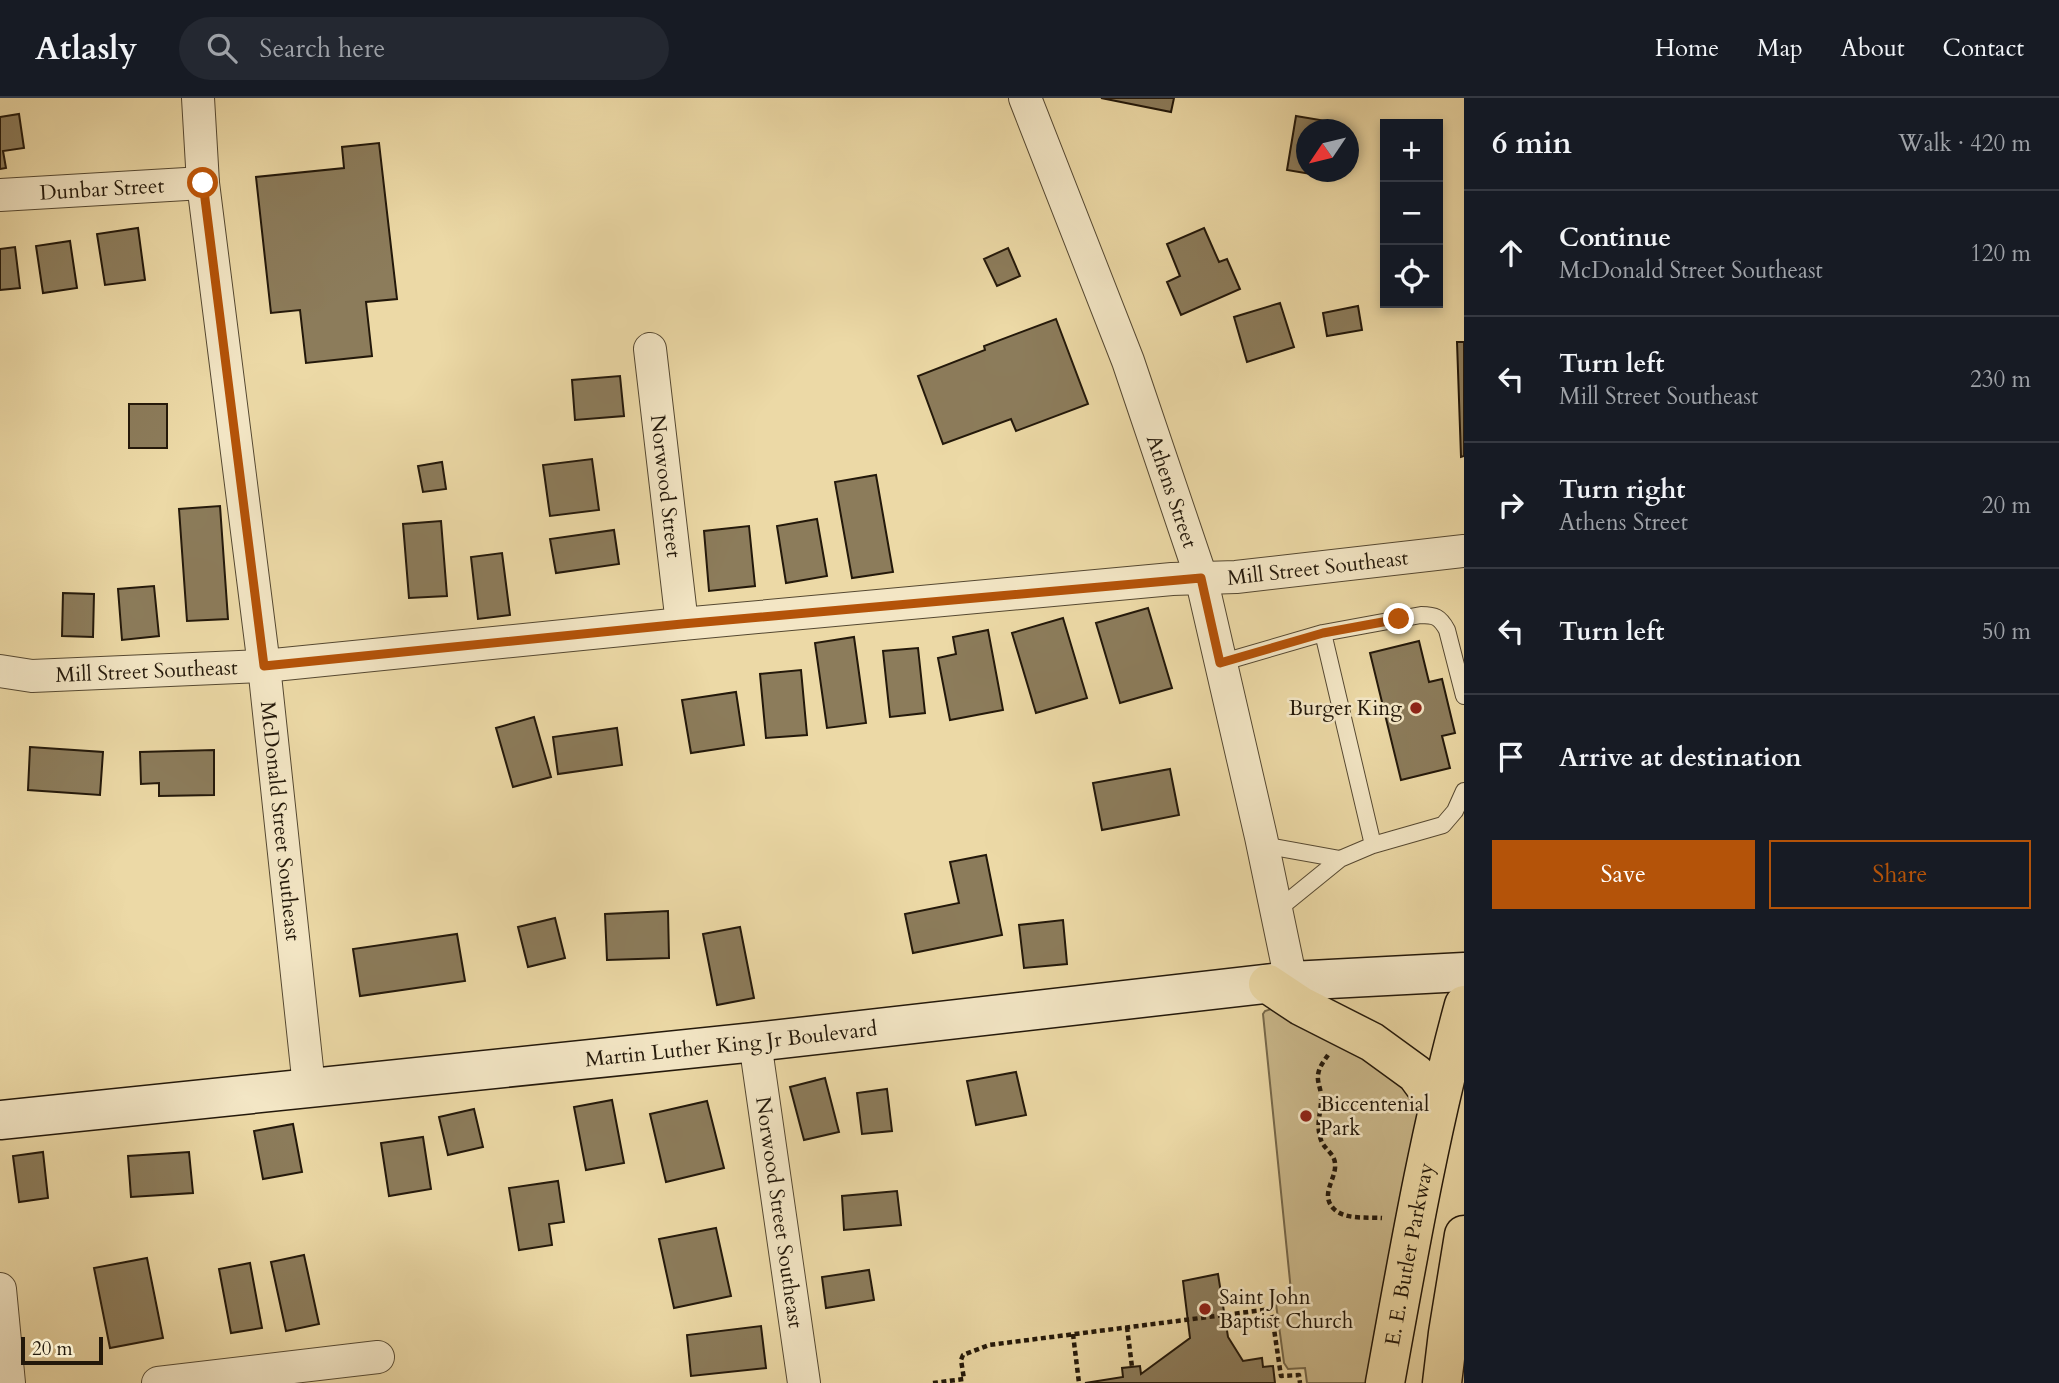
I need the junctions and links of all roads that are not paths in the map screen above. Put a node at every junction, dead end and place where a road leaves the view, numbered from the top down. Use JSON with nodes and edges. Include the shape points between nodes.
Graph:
{"nodes":[{"id":1,"x":198,"y":98,"type":"edge"},
{"id":2,"x":1024,"y":98,"type":"edge"},
{"id":3,"x":203,"y":183,"type":"junction"},
{"id":4,"x":0,"y":195,"type":"edge"},
{"id":5,"x":650,"y":349,"type":"dead end"},
{"id":6,"x":1464,"y":551,"type":"edge"},
{"id":7,"x":1201,"y":578,"type":"junction"},
{"id":8,"x":682,"y":624,"type":"junction"},
{"id":9,"x":1323,"y":633,"type":"junction"},
{"id":10,"x":1220,"y":663,"type":"junction"},
{"id":11,"x":264,"y":666,"type":"junction"},
{"id":12,"x":0,"y":671,"type":"edge"},
{"id":13,"x":1464,"y":696,"type":"edge"},
{"id":14,"x":1464,"y":791,"type":"edge"},
{"id":15,"x":1262,"y":845,"type":"junction"},
{"id":16,"x":1373,"y":845,"type":"junction"},
{"id":17,"x":1340,"y":859,"type":"junction"},
{"id":18,"x":1276,"y":911,"type":"junction"},
{"id":19,"x":1464,"y":972,"type":"edge"},
{"id":20,"x":1279,"y":983,"type":"junction"},
{"id":21,"x":1464,"y":1005,"type":"edge"},
{"id":22,"x":755,"y":1042,"type":"junction"},
{"id":23,"x":309,"y":1087,"type":"junction"},
{"id":24,"x":1438,"y":1104,"type":"junction"},
{"id":25,"x":0,"y":1120,"type":"edge"},
{"id":26,"x":1464,"y":1235,"type":"edge"},
{"id":27,"x":0,"y":1289,"type":"edge"},
{"id":28,"x":378,"y":1357,"type":"dead end"},
{"id":29,"x":9,"y":1383,"type":"edge"},
{"id":30,"x":158,"y":1383,"type":"edge"},
{"id":31,"x":804,"y":1383,"type":"edge"},
{"id":32,"x":1385,"y":1383,"type":"edge"},
{"id":33,"x":1442,"y":1383,"type":"edge"}],
"edges":[{"from":1,"to":3,"type":"street","name":"McDonald Street Southeast"},
{"from":2,"to":7,"type":"street","name":"Athens Street","via":[[1128,361]]},
{"from":3,"to":4,"type":"street","name":"Dunbar Street"},
{"from":3,"to":11,"type":"street","name":"McDonald Street Southeast"},
{"from":5,"to":8,"type":"street","name":"Norwood Street"},
{"from":6,"to":7,"type":"street","name":"Mill Street Southeast","via":[[1236,578]]},
{"from":7,"to":8,"type":"street","name":"Mill Street Southeast"},
{"from":7,"to":10,"type":"street","name":"Athens Street"},
{"from":8,"to":11,"type":"street","name":"Mill Street Southeast"},
{"from":9,"to":10,"type":"lane"},
{"from":9,"to":13,"type":"lane","via":[[1434,615],[1447,629]]},
{"from":9,"to":16,"type":"lane"},
{"from":10,"to":15,"type":"street","name":"Athens Street"},
{"from":11,"to":12,"type":"street","name":"Mill Street Southeast","via":[[32,676]]},
{"from":11,"to":23,"type":"street","name":"McDonald Street Southeast"},
{"from":14,"to":16,"type":"lane","via":[[1443,825]]},
{"from":15,"to":17,"type":"lane"},
{"from":15,"to":18,"type":"street","name":"Athens Street"},
{"from":16,"to":17,"type":"lane"},
{"from":17,"to":18,"type":"lane"},
{"from":18,"to":20,"type":"street","name":"Athens Street"},
{"from":19,"to":20,"type":"main road","name":"Martin Luther King Jr Boulevard"},
{"from":20,"to":22,"type":"main road","name":"Martin Luther King Jr Boulevard","via":[[1056,1014]]},
{"from":20,"to":24,"type":"highway","via":[[1301,1006],[1372,1042],[1416,1073]]},
{"from":21,"to":24,"type":"highway","name":"E. E. Butler Parkway"},
{"from":22,"to":23,"type":"main road","name":"Martin Luther King Jr Boulevard"},
{"from":22,"to":31,"type":"street","name":"Norwood Street Southeast"},
{"from":23,"to":25,"type":"main road","name":"Martin Luther King Jr Boulevard"},
{"from":24,"to":32,"type":"highway","name":"E. E. Butler Parkway"},
{"from":26,"to":33,"type":"highway"},
{"from":27,"to":29,"type":"street"},
{"from":28,"to":30,"type":"street"}]}
